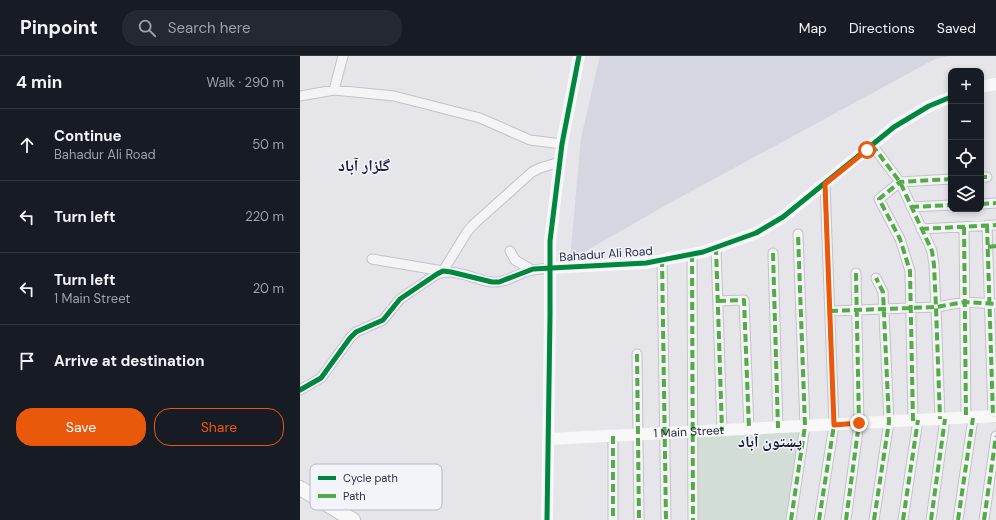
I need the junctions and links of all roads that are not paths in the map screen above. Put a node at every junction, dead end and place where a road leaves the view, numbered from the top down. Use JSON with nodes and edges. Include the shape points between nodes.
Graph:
{"nodes":[{"id":1,"x":343,"y":56,"type":"edge"},
{"id":2,"x":579,"y":56,"type":"edge"},
{"id":3,"x":996,"y":84,"type":"edge"},
{"id":4,"x":984,"y":86,"type":"edge"},
{"id":5,"x":334,"y":90,"type":"junction"},
{"id":6,"x":300,"y":96,"type":"edge"},
{"id":7,"x":948,"y":98,"type":"edge"},
{"id":8,"x":562,"y":144,"type":"junction"},
{"id":9,"x":872,"y":145,"type":"junction"},
{"id":10,"x":560,"y":162,"type":"junction"},
{"id":11,"x":948,"y":179,"type":"edge"},
{"id":12,"x":900,"y":182,"type":"junction"},
{"id":13,"x":825,"y":184,"type":"junction"},
{"id":14,"x":996,"y":203,"type":"edge"},
{"id":15,"x":984,"y":204,"type":"edge"},
{"id":16,"x":948,"y":205,"type":"edge"},
{"id":17,"x":911,"y":207,"type":"junction"},
{"id":18,"x":992,"y":225,"type":"edge"},
{"id":19,"x":964,"y":227,"type":"junction"},
{"id":20,"x":921,"y":230,"type":"junction"},
{"id":21,"x":798,"y":234,"type":"dead end"},
{"id":22,"x":992,"y":246,"type":"edge"},
{"id":23,"x":716,"y":247,"type":"junction"},
{"id":24,"x":510,"y":251,"type":"dead end"},
{"id":25,"x":773,"y":253,"type":"dead end"},
{"id":26,"x":692,"y":254,"type":"junction"},
{"id":27,"x":372,"y":260,"type":"dead end"},
{"id":28,"x":662,"y":260,"type":"junction"},
{"id":29,"x":550,"y":268,"type":"junction"},
{"id":30,"x":532,"y":270,"type":"junction"},
{"id":31,"x":443,"y":271,"type":"junction"},
{"id":32,"x":856,"y":272,"type":"dead end"},
{"id":33,"x":992,"y":277,"type":"edge"},
{"id":34,"x":876,"y":278,"type":"dead end"},
{"id":35,"x":718,"y":301,"type":"junction"},
{"id":36,"x":965,"y":302,"type":"junction"},
{"id":37,"x":993,"y":304,"type":"edge"},
{"id":38,"x":936,"y":307,"type":"junction"},
{"id":39,"x":911,"y":308,"type":"junction"},
{"id":40,"x":883,"y":309,"type":"junction"},
{"id":41,"x":857,"y":310,"type":"junction"},
{"id":42,"x":830,"y":311,"type":"junction"},
{"id":43,"x":637,"y":354,"type":"dead end"},
{"id":44,"x":300,"y":390,"type":"edge"},
{"id":45,"x":994,"y":417,"type":"edge"},
{"id":46,"x":969,"y":418,"type":"junction"},
{"id":47,"x":942,"y":419,"type":"junction"},
{"id":48,"x":916,"y":421,"type":"junction"},
{"id":49,"x":889,"y":422,"type":"junction"},
{"id":50,"x":859,"y":423,"type":"junction"},
{"id":51,"x":834,"y":425,"type":"junction"},
{"id":52,"x":805,"y":426,"type":"junction"},
{"id":53,"x":778,"y":428,"type":"junction"},
{"id":54,"x":749,"y":429,"type":"junction"},
{"id":55,"x":722,"y":430,"type":"junction"},
{"id":56,"x":693,"y":432,"type":"junction"},
{"id":57,"x":664,"y":434,"type":"junction"},
{"id":58,"x":637,"y":435,"type":"junction"},
{"id":59,"x":612,"y":436,"type":"junction"},
{"id":60,"x":996,"y":436,"type":"edge"},
{"id":61,"x":548,"y":439,"type":"junction"},
{"id":62,"x":300,"y":488,"type":"edge"},
{"id":63,"x":310,"y":494,"type":"edge"},
{"id":64,"x":337,"y":510,"type":"edge"},
{"id":65,"x":351,"y":518,"type":"edge"},
{"id":66,"x":547,"y":520,"type":"edge"},
{"id":67,"x":613,"y":520,"type":"edge"},
{"id":68,"x":639,"y":520,"type":"edge"},
{"id":69,"x":666,"y":520,"type":"edge"},
{"id":70,"x":693,"y":520,"type":"edge"},
{"id":71,"x":791,"y":520,"type":"edge"},
{"id":72,"x":819,"y":520,"type":"edge"},
{"id":73,"x":846,"y":520,"type":"edge"},
{"id":74,"x":874,"y":520,"type":"edge"},
{"id":75,"x":903,"y":520,"type":"edge"},
{"id":76,"x":931,"y":520,"type":"edge"},
{"id":77,"x":958,"y":520,"type":"edge"},
{"id":78,"x":984,"y":520,"type":"edge"}],
"edges":[{"from":1,"to":5,"type":"street"},
{"from":2,"to":8,"type":"street"},
{"from":3,"to":4,"type":"street"},
{"from":5,"to":6,"type":"street"},
{"from":5,"to":8,"type":"street","via":[[394,96],[480,118],[530,140]]},
{"from":7,"to":9,"type":"street","name":"Bahadur Ali Road","via":[[923,109],[894,127]]},
{"from":8,"to":10,"type":"street"},
{"from":9,"to":12,"type":"street"},
{"from":9,"to":13,"type":"street","name":"Bahadur Ali Road"},
{"from":10,"to":29,"type":"street","via":[[550,240]]},
{"from":10,"to":31,"type":"street","via":[[532,172],[474,224]]},
{"from":11,"to":12,"type":"street"},
{"from":12,"to":17,"type":"street"},
{"from":12,"to":39,"type":"street","via":[[879,200],[900,239],[910,271]]},
{"from":13,"to":23,"type":"street","name":"Bahadur Ali Road","via":[[783,217],[756,233]]},
{"from":13,"to":42,"type":"street"},
{"from":14,"to":15,"type":"street"},
{"from":16,"to":17,"type":"street"},
{"from":17,"to":20,"type":"street"},
{"from":18,"to":19,"type":"street"},
{"from":18,"to":22,"type":"street"},
{"from":19,"to":20,"type":"street"},
{"from":19,"to":36,"type":"street"},
{"from":20,"to":38,"type":"street","via":[[932,251]]},
{"from":21,"to":52,"type":"street"},
{"from":22,"to":33,"type":"street"},
{"from":23,"to":26,"type":"street","name":"Bahadur Ali Road"},
{"from":23,"to":35,"type":"street"},
{"from":24,"to":30,"type":"street","via":[[515,260]]},
{"from":25,"to":53,"type":"street"},
{"from":26,"to":28,"type":"street","name":"Bahadur Ali Road"},
{"from":26,"to":56,"type":"street"},
{"from":27,"to":31,"type":"street"},
{"from":28,"to":29,"type":"street","name":"Bahadur Ali Road"},
{"from":28,"to":57,"type":"street"},
{"from":29,"to":30,"type":"street"},
{"from":29,"to":61,"type":"street"},
{"from":30,"to":31,"type":"street","via":[[499,282]]},
{"from":31,"to":44,"type":"street","via":[[404,295],[383,320],[356,332],[321,378]]},
{"from":32,"to":41,"type":"street"},
{"from":33,"to":37,"type":"street"},
{"from":34,"to":40,"type":"street","via":[[883,292]]},
{"from":35,"to":54,"type":"street","via":[[744,300]]},
{"from":35,"to":55,"type":"street"},
{"from":36,"to":37,"type":"street"},
{"from":36,"to":38,"type":"street"},
{"from":36,"to":46,"type":"street"},
{"from":37,"to":45,"type":"street"},
{"from":38,"to":39,"type":"street"},
{"from":38,"to":47,"type":"street"},
{"from":39,"to":40,"type":"street"},
{"from":39,"to":48,"type":"street"},
{"from":40,"to":41,"type":"street"},
{"from":40,"to":49,"type":"street"},
{"from":41,"to":42,"type":"street"},
{"from":41,"to":50,"type":"street"},
{"from":42,"to":51,"type":"street"},
{"from":43,"to":58,"type":"street"},
{"from":45,"to":46,"type":"street","name":"1 Main Street"},
{"from":46,"to":47,"type":"street","name":"1 Main Street"},
{"from":46,"to":77,"type":"street"},
{"from":47,"to":48,"type":"street","name":"1 Main Street"},
{"from":47,"to":76,"type":"street"},
{"from":48,"to":49,"type":"street","name":"1 Main Street"},
{"from":48,"to":75,"type":"street"},
{"from":49,"to":50,"type":"street","name":"1 Main Street"},
{"from":49,"to":74,"type":"street"},
{"from":50,"to":51,"type":"street","name":"1 Main Street"},
{"from":50,"to":73,"type":"street"},
{"from":51,"to":52,"type":"street","name":"1 Main Street"},
{"from":51,"to":72,"type":"street"},
{"from":52,"to":53,"type":"street","name":"1 Main Street"},
{"from":52,"to":71,"type":"street"},
{"from":53,"to":54,"type":"street","name":"1 Main Street"},
{"from":54,"to":55,"type":"street","name":"1 Main Street"},
{"from":55,"to":56,"type":"street","name":"1 Main Street"},
{"from":56,"to":57,"type":"street","name":"1 Main Street"},
{"from":56,"to":70,"type":"street"},
{"from":57,"to":58,"type":"street","name":"1 Main Street"},
{"from":57,"to":69,"type":"street"},
{"from":58,"to":59,"type":"street","name":"1 Main Street"},
{"from":58,"to":68,"type":"street"},
{"from":59,"to":61,"type":"street","name":"1 Main Street"},
{"from":59,"to":67,"type":"street"},
{"from":60,"to":78,"type":"street"},
{"from":61,"to":66,"type":"street"},
{"from":62,"to":63,"type":"main road"},
{"from":64,"to":65,"type":"main road"}]}
